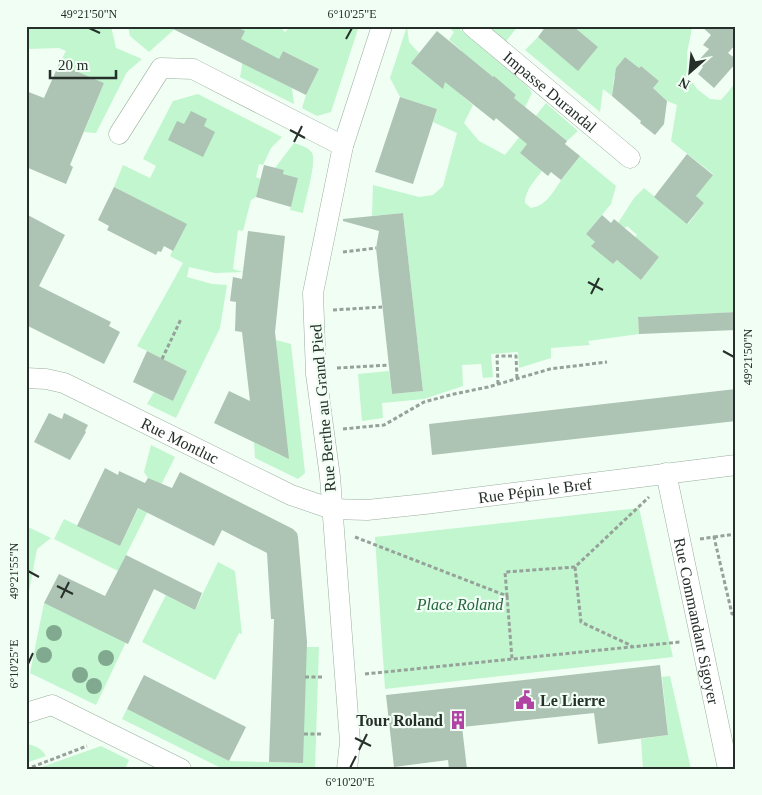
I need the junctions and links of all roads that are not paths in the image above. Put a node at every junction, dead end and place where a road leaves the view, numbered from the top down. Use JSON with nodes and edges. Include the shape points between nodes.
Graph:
{"nodes":[{"id":1,"x":382,"y":26,"type":"edge"},
{"id":2,"x":472,"y":26,"type":"edge"},
{"id":3,"x":119,"y":134,"type":"dead end"},
{"id":4,"x":344,"y":146,"type":"junction"},
{"id":5,"x":630,"y":158,"type":"dead end"},
{"id":6,"x":26,"y":378,"type":"edge"},
{"id":7,"x":736,"y":465,"type":"edge"},
{"id":8,"x":666,"y":473,"type":"junction"},
{"id":9,"x":332,"y":509,"type":"junction"},
{"id":10,"x":26,"y":713,"type":"edge"},
{"id":11,"x":180,"y":769,"type":"edge"},
{"id":12,"x":347,"y":769,"type":"edge"},
{"id":13,"x":728,"y":769,"type":"edge"}],
"edges":[{"from":1,"to":4,"type":"street","name":"Rue Berthe au Grand Pied"},
{"from":2,"to":5,"type":"street","name":"Impasse Durandal"},
{"from":3,"to":4,"type":"street","via":[[162,68],[193,69]]},
{"from":4,"to":9,"type":"street","name":"Rue Berthe au Grand Pied","via":[[313,293],[316,374]]},
{"from":6,"to":9,"type":"street","name":"Rue Montluc","via":[[64,383],[291,495]]},
{"from":7,"to":8,"type":"street","name":"Rue Pépin le Bref"},
{"from":8,"to":9,"type":"street","name":"Rue Pépin le Bref","via":[[377,510]]},
{"from":8,"to":13,"type":"street","name":"Rue Commandant Sigoyer"},
{"from":9,"to":12,"type":"street","name":"Rue Berthe au Grand Pied","via":[[350,742]]},
{"from":10,"to":11,"type":"street","via":[[52,705]]}]}
